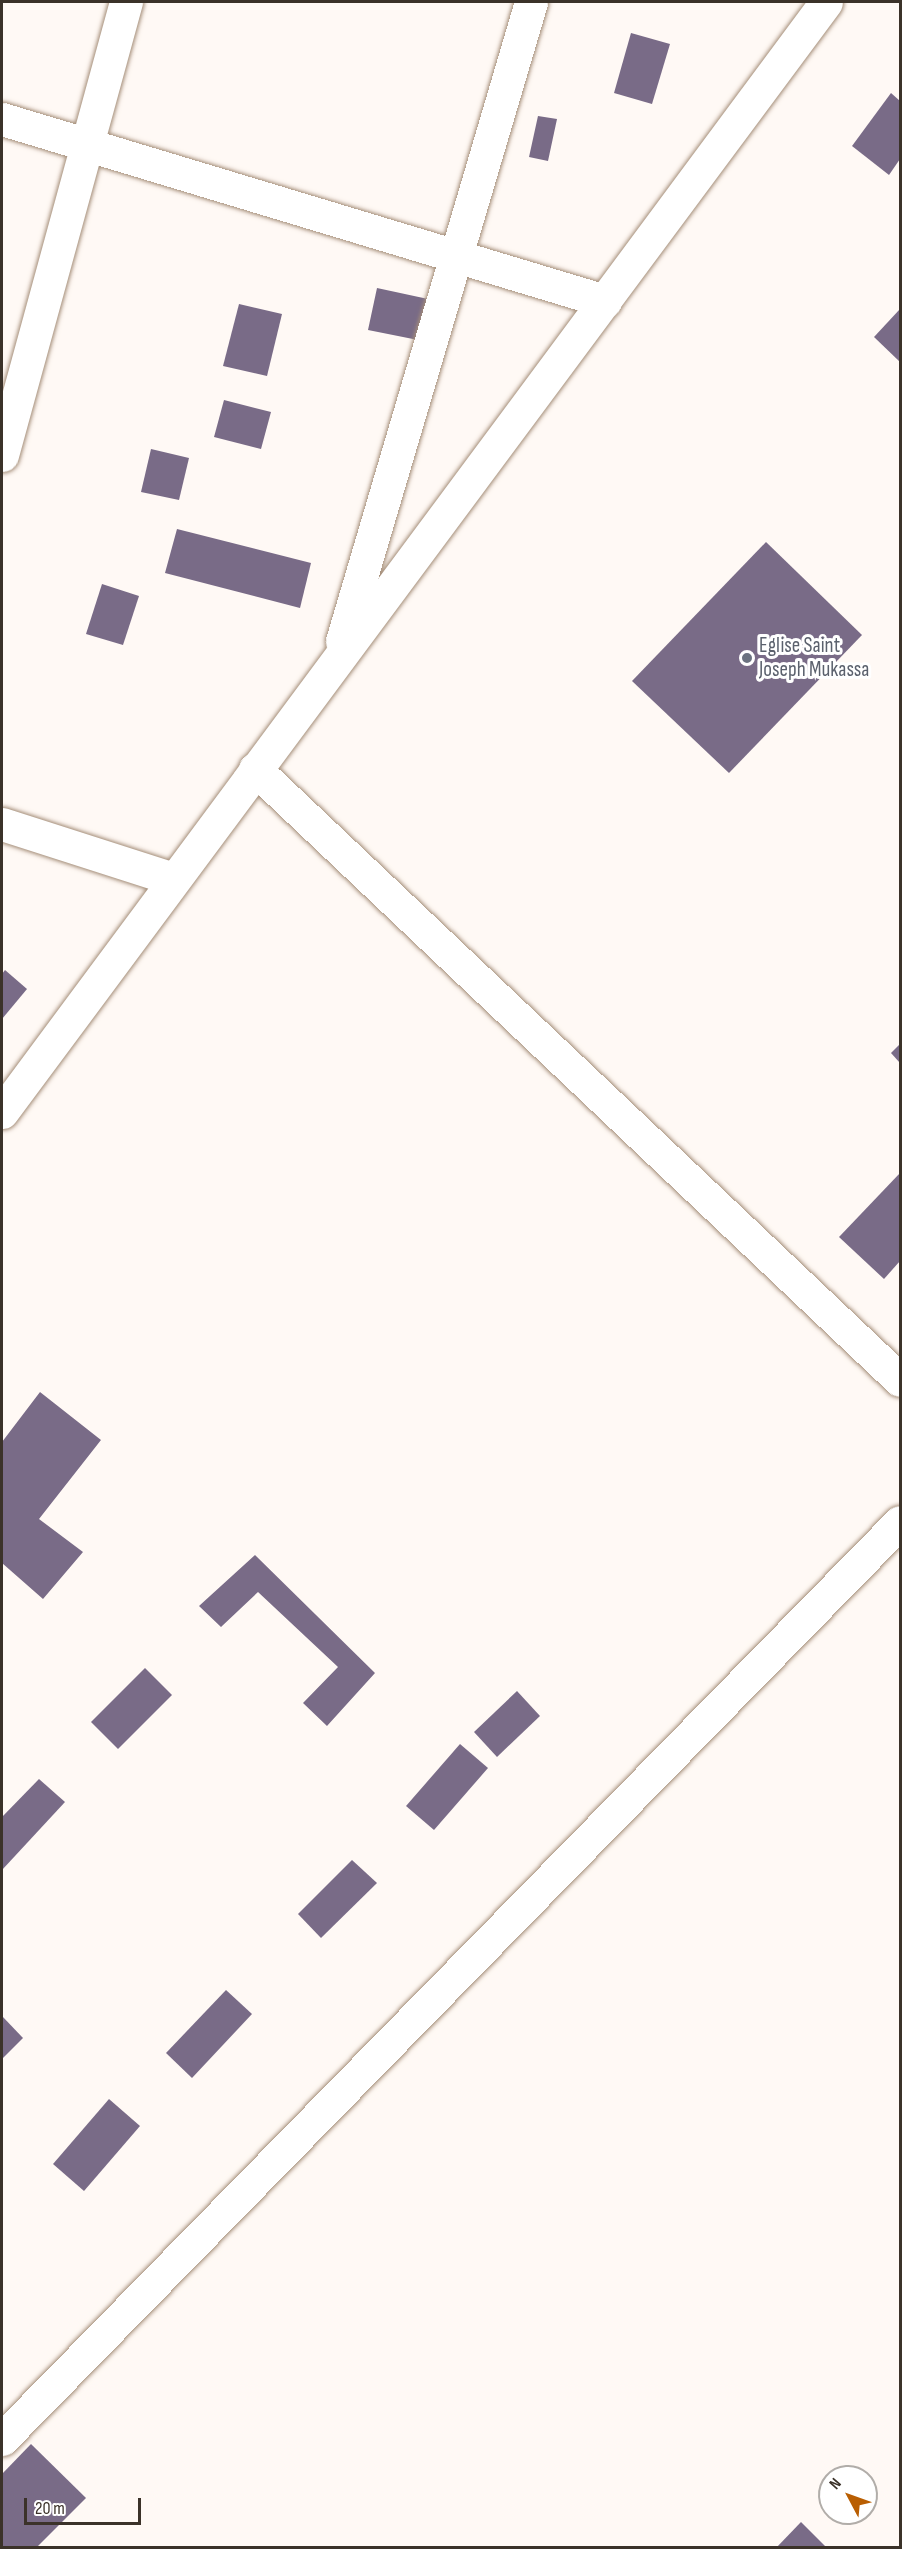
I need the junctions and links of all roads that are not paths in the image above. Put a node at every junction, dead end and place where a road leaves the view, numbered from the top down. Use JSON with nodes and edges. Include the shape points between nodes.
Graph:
{"nodes":[{"id":1,"x":126,"y":2,"type":"edge"},
{"id":2,"x":531,"y":2,"type":"edge"},
{"id":3,"x":826,"y":2,"type":"edge"},
{"id":4,"x":2,"y":119,"type":"edge"},
{"id":5,"x":87,"y":145,"type":"junction"},
{"id":6,"x":456,"y":256,"type":"junction"},
{"id":7,"x":605,"y":301,"type":"junction"},
{"id":8,"x":2,"y":455,"type":"edge"},
{"id":9,"x":336,"y":663,"type":"junction"},
{"id":10,"x":255,"y":769,"type":"junction"},
{"id":11,"x":2,"y":824,"type":"edge"},
{"id":12,"x":173,"y":879,"type":"junction"},
{"id":13,"x":2,"y":1112,"type":"edge"},
{"id":14,"x":900,"y":1380,"type":"edge"},
{"id":15,"x":900,"y":1522,"type":"edge"},
{"id":16,"x":2,"y":2439,"type":"edge"}],
"edges":[{"from":1,"to":5,"type":"street"},
{"from":2,"to":6,"type":"street"},
{"from":3,"to":7,"type":"street"},
{"from":4,"to":5,"type":"street"},
{"from":5,"to":6,"type":"street"},
{"from":5,"to":8,"type":"street"},
{"from":6,"to":7,"type":"street"},
{"from":6,"to":9,"type":"street"},
{"from":7,"to":9,"type":"street"},
{"from":9,"to":10,"type":"street"},
{"from":10,"to":12,"type":"street"},
{"from":10,"to":14,"type":"street"},
{"from":11,"to":12,"type":"street"},
{"from":12,"to":13,"type":"street"},
{"from":15,"to":16,"type":"street"}]}
